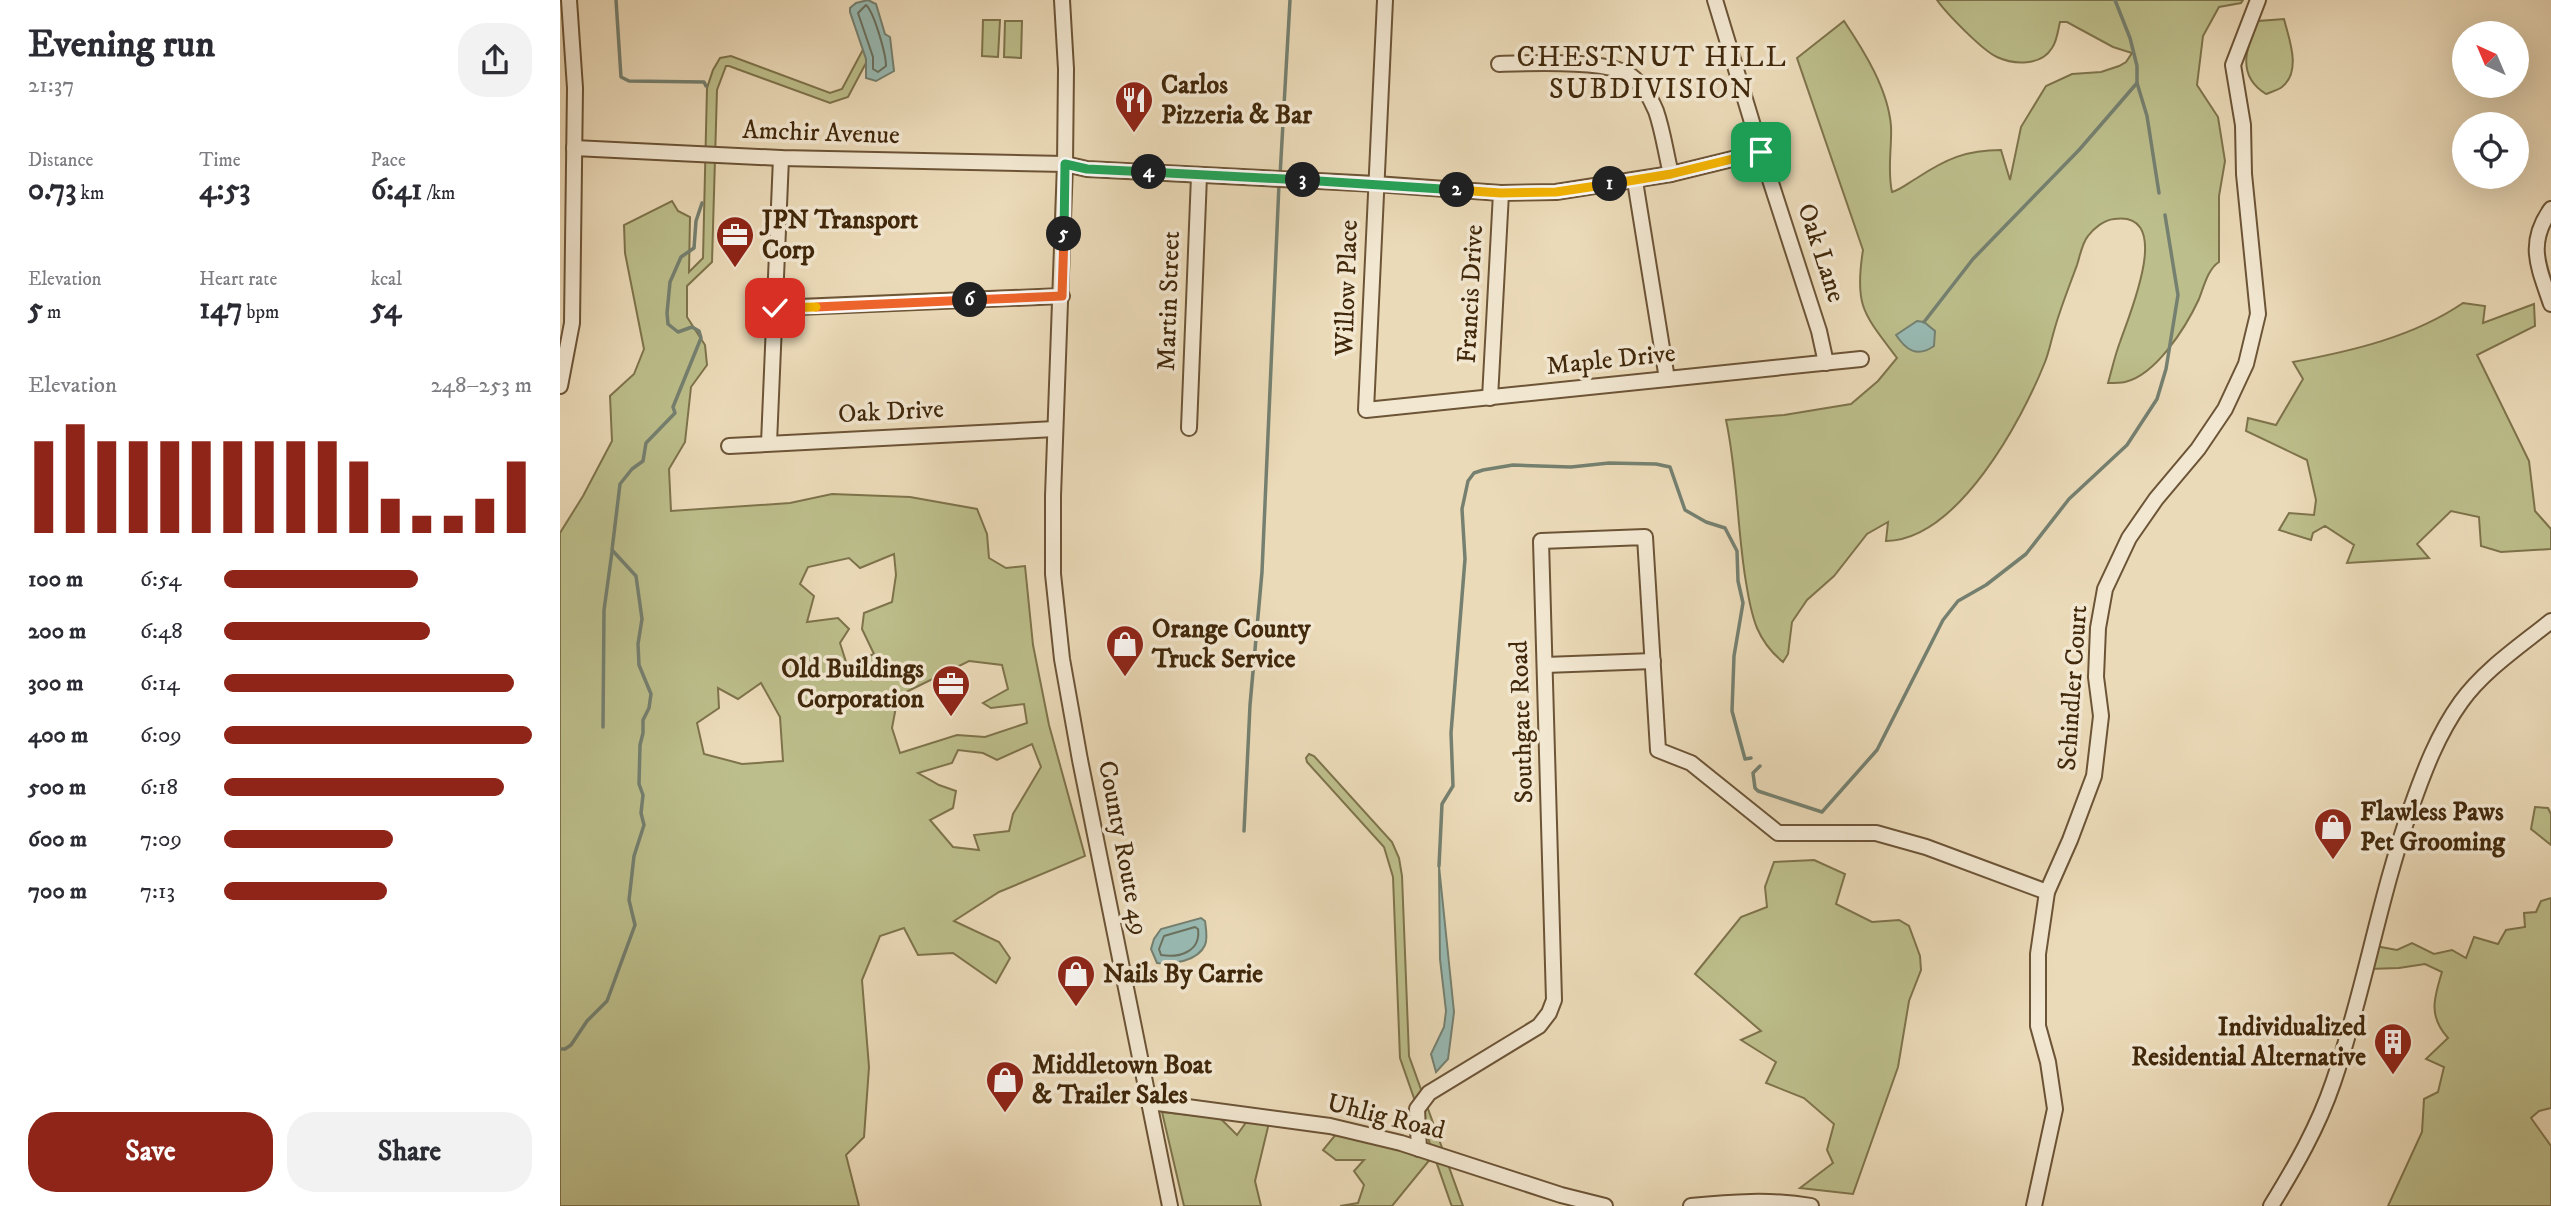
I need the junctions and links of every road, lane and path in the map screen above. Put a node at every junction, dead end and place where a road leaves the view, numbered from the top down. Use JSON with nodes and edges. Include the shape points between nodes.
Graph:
{"nodes":[{"id":1,"x":569,"y":0,"type":"edge"},
{"id":2,"x":1062,"y":0,"type":"edge"},
{"id":3,"x":1385,"y":0,"type":"edge"},
{"id":4,"x":1715,"y":0,"type":"edge"},
{"id":5,"x":2258,"y":0,"type":"edge"},
{"id":6,"x":1499,"y":64,"type":"dead end"},
{"id":7,"x":574,"y":148,"type":"junction"},
{"id":8,"x":1761,"y":152,"type":"junction"},
{"id":9,"x":780,"y":158,"type":"junction"},
{"id":10,"x":1065,"y":164,"type":"junction"},
{"id":11,"x":1671,"y":174,"type":"junction"},
{"id":12,"x":1199,"y":176,"type":"junction"},
{"id":13,"x":1635,"y":181,"type":"junction"},
{"id":14,"x":1376,"y":184,"type":"junction"},
{"id":15,"x":1501,"y":193,"type":"junction"},
{"id":16,"x":2551,"y":209,"type":"edge"},
{"id":17,"x":1062,"y":296,"type":"junction"},
{"id":18,"x":2551,"y":304,"type":"edge"},
{"id":19,"x":775,"y":308,"type":"junction"},
{"id":20,"x":1861,"y":359,"type":"dead end"},
{"id":21,"x":1826,"y":363,"type":"junction"},
{"id":22,"x":1667,"y":379,"type":"junction"},
{"id":23,"x":560,"y":386,"type":"edge"},
{"id":24,"x":1490,"y":398,"type":"junction"},
{"id":25,"x":1366,"y":411,"type":"joint"},
{"id":26,"x":1189,"y":428,"type":"dead end"},
{"id":27,"x":1055,"y":429,"type":"junction"},
{"id":28,"x":769,"y":443,"type":"junction"},
{"id":29,"x":729,"y":446,"type":"dead end"},
{"id":30,"x":2551,"y":621,"type":"edge"},
{"id":31,"x":1653,"y":662,"type":"junction"},
{"id":32,"x":1545,"y":665,"type":"junction"},
{"id":33,"x":2047,"y":892,"type":"junction"},
{"id":34,"x":1150,"y":1102,"type":"junction"},
{"id":35,"x":1419,"y":1149,"type":"junction"},
{"id":36,"x":1170,"y":1206,"type":"edge"},
{"id":37,"x":1605,"y":1206,"type":"edge"},
{"id":38,"x":1691,"y":1206,"type":"edge"},
{"id":39,"x":1811,"y":1206,"type":"edge"},
{"id":40,"x":2034,"y":1206,"type":"edge"},
{"id":41,"x":2271,"y":1206,"type":"edge"}],
"edges":[{"from":1,"to":7,"type":"street"},
{"from":2,"to":10,"type":"street","name":"County Route 49"},
{"from":3,"to":14,"type":"street","name":"Willow Place"},
{"from":4,"to":8,"type":"street","name":"Oak Lane"},
{"from":5,"to":33,"type":"street","name":"Schindler Court","via":[[2233,65],[2243,125],[2258,314],[2246,364],[2225,409],[2155,499],[2129,538],[2105,589],[2098,628],[2096,677],[2101,716],[2094,776]]},
{"from":6,"to":11,"type":"street","via":[[1544,62],[1614,69],[1630,75],[1655,110]]},
{"from":7,"to":9,"type":"street","name":"Amchir Avenue"},
{"from":7,"to":23,"type":"street","via":[[572,324]]},
{"from":8,"to":11,"type":"street","name":"Amchir Avenue"},
{"from":8,"to":21,"type":"street","name":"Oak Lane"},
{"from":9,"to":10,"type":"street","name":"Amchir Avenue"},
{"from":9,"to":19,"type":"street"},
{"from":10,"to":12,"type":"street","name":"Amchir Avenue"},
{"from":10,"to":17,"type":"street","name":"County Route 49"},
{"from":11,"to":13,"type":"street","name":"Amchir Avenue"},
{"from":12,"to":14,"type":"street","name":"Amchir Avenue"},
{"from":12,"to":26,"type":"street","name":"Martin Street"},
{"from":13,"to":15,"type":"street","name":"Amchir Avenue","via":[[1556,192]]},
{"from":13,"to":22,"type":"street"},
{"from":14,"to":15,"type":"street","name":"Amchir Avenue"},
{"from":14,"to":25,"type":"street","name":"Willow Place"},
{"from":15,"to":24,"type":"street","name":"Francis Drive"},
{"from":16,"to":18,"type":"street","via":[[2539,230],[2536,254]]},
{"from":17,"to":19,"type":"street"},
{"from":17,"to":27,"type":"street","name":"County Route 49"},
{"from":19,"to":28,"type":"street"},
{"from":20,"to":21,"type":"street","name":"Maple Drive"},
{"from":21,"to":22,"type":"street","name":"Maple Drive"},
{"from":22,"to":24,"type":"street","name":"Maple Drive"},
{"from":24,"to":25,"type":"street","name":"Maple Drive"},
{"from":27,"to":28,"type":"street","name":"Oak Drive"},
{"from":27,"to":34,"type":"street","name":"County Route 49","via":[[1053,574],[1062,659]]},
{"from":28,"to":29,"type":"street","name":"Oak Drive"},
{"from":30,"to":41,"type":"street","via":[[2470,690],[2435,746],[2388,878],[2333,1083]]},
{"from":31,"to":32,"type":"street"},
{"from":31,"to":32,"type":"street","name":"Southgate Road","via":[[1645,537],[1541,541]]},
{"from":31,"to":33,"type":"street","name":"Southgate Road","via":[[1658,750],[1691,762],[1778,833],[1876,833]]},
{"from":32,"to":35,"type":"street","name":"Southgate Road","via":[[1554,1000],[1539,1026],[1429,1093],[1417,1109]]},
{"from":33,"to":40,"type":"street","name":"Schindler Court","via":[[2037,991],[2055,1109]]},
{"from":34,"to":35,"type":"street","name":"Uhlig Road","via":[[1330,1126]]},
{"from":34,"to":36,"type":"street","name":"County Route 49"},
{"from":35,"to":37,"type":"street","name":"Uhlig Road"},
{"from":38,"to":39,"type":"street"}]}
